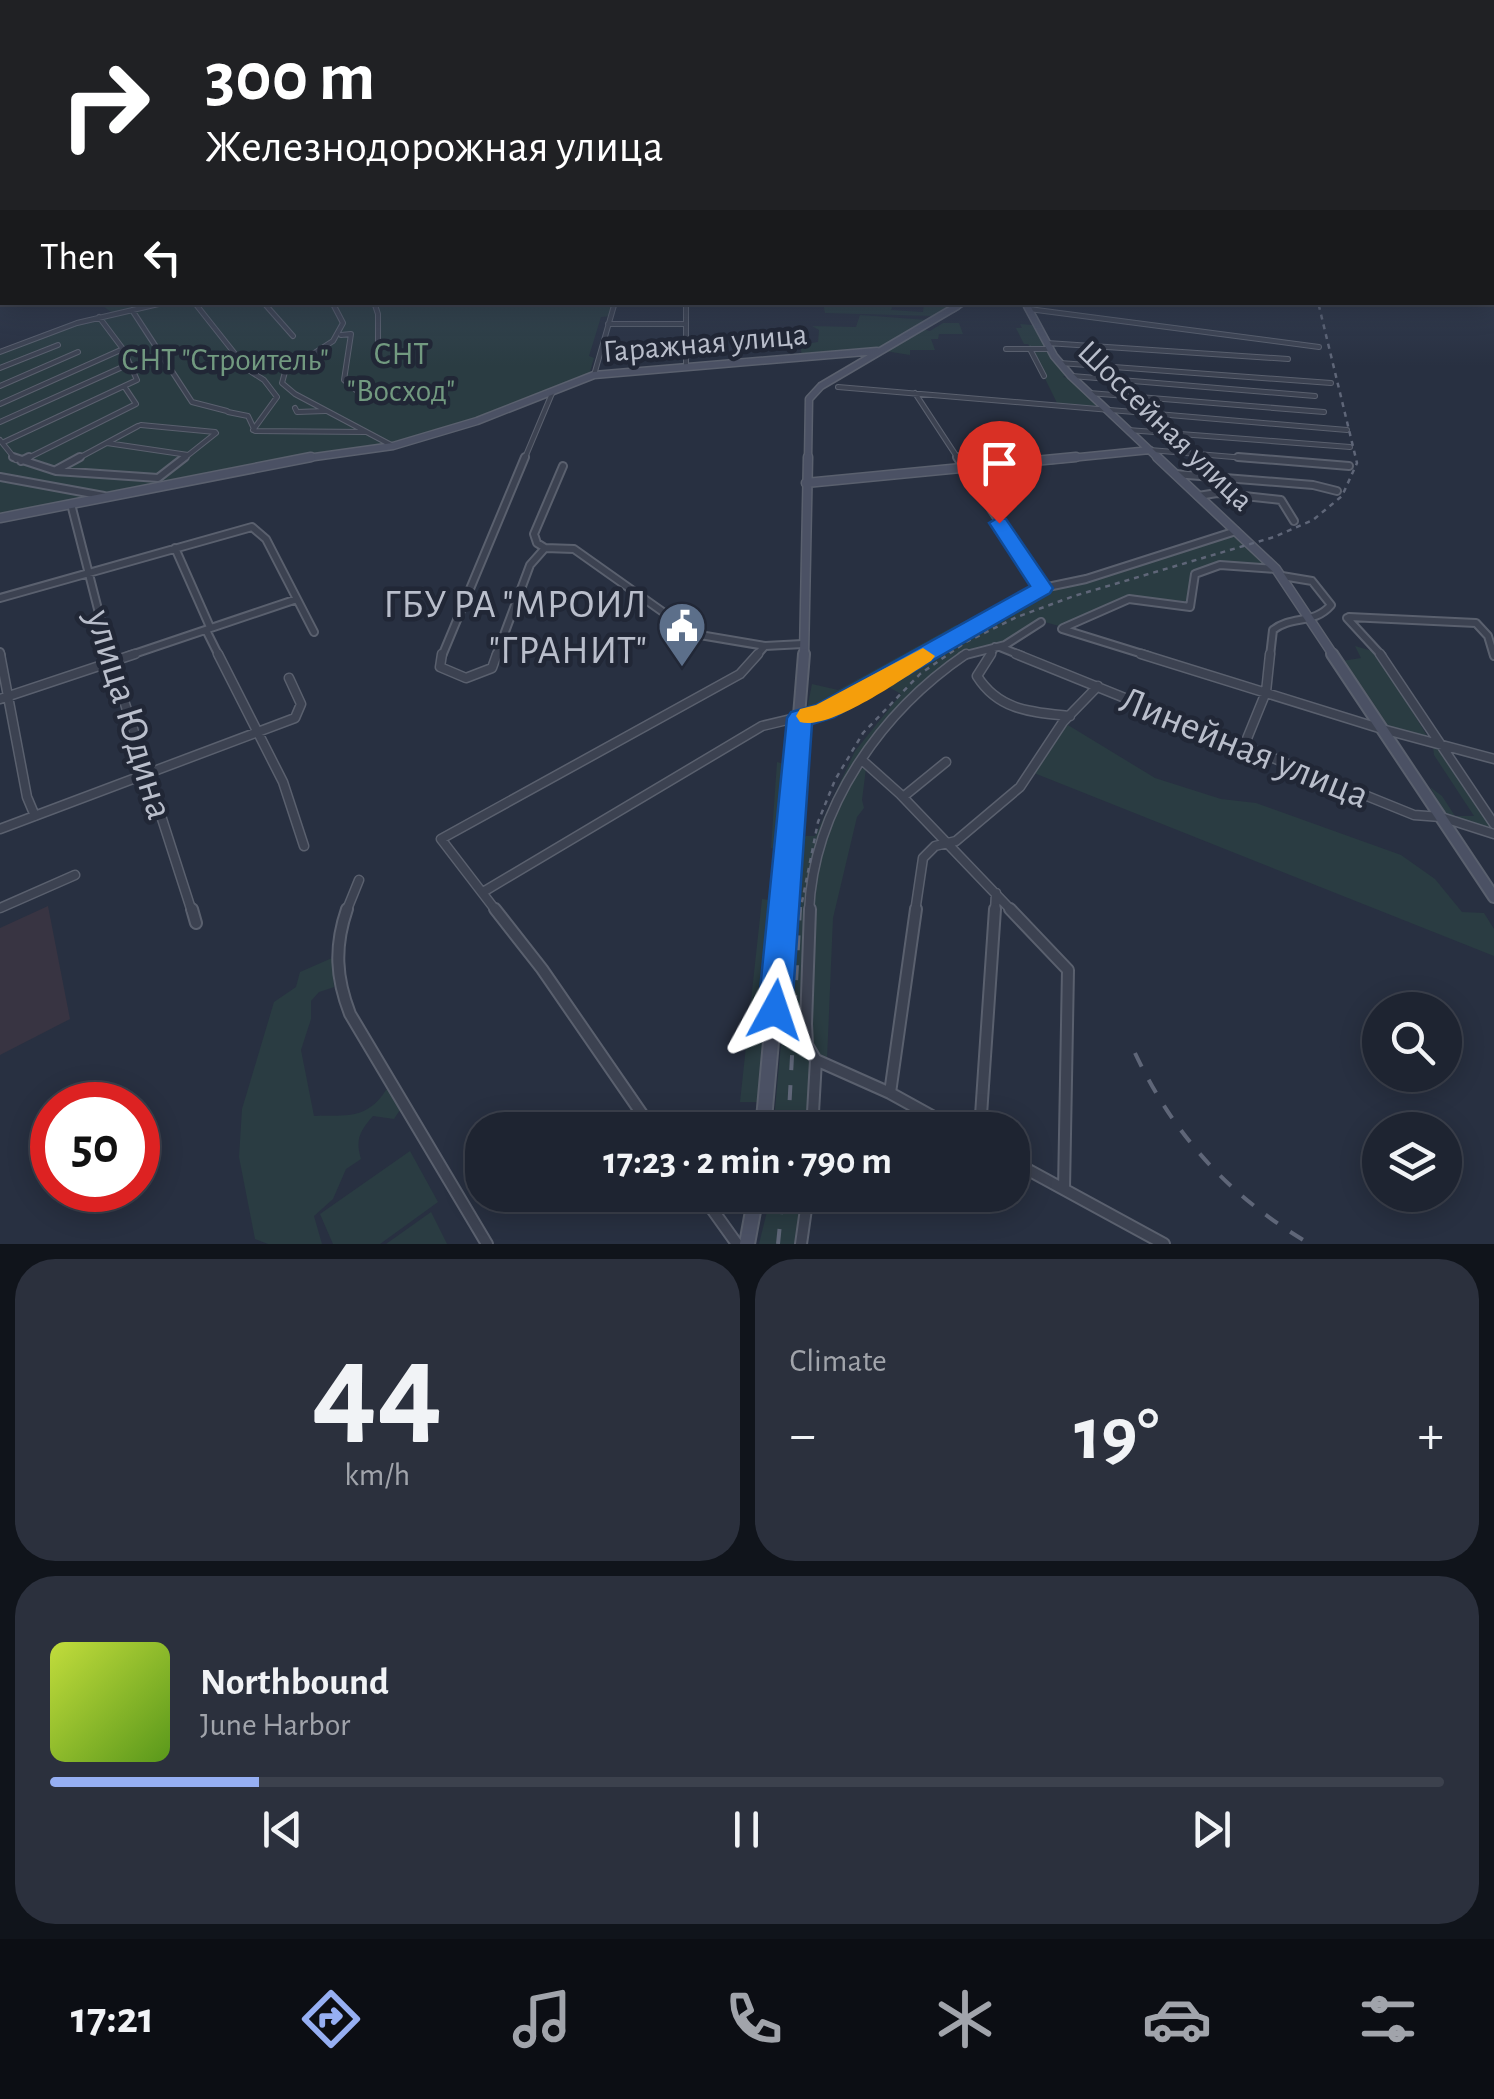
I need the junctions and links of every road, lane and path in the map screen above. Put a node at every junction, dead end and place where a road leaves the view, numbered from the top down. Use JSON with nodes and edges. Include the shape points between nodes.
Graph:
{"nodes":[{"id":1,"x":154,"y":305,"type":"edge"},
{"id":2,"x":196,"y":305,"type":"edge"},
{"id":3,"x":266,"y":305,"type":"edge"},
{"id":4,"x":334,"y":305,"type":"edge"},
{"id":5,"x":375,"y":305,"type":"edge"},
{"id":6,"x":614,"y":305,"type":"edge"},
{"id":7,"x":686,"y":305,"type":"edge"},
{"id":8,"x":959,"y":305,"type":"edge"},
{"id":9,"x":1027,"y":306,"type":"edge"},
{"id":10,"x":132,"y":310,"type":"junction"},
{"id":11,"x":99,"y":317,"type":"junction"},
{"id":12,"x":608,"y":324,"type":"junction"},
{"id":13,"x":686,"y":324,"type":"junction"},
{"id":14,"x":340,"y":335,"type":"junction"},
{"id":15,"x":293,"y":336,"type":"dead end"},
{"id":16,"x":58,"y":344,"type":"dead end"},
{"id":17,"x":1049,"y":346,"type":"junction"},
{"id":18,"x":1319,"y":347,"type":"dead end"},
{"id":19,"x":123,"y":349,"type":"junction"},
{"id":20,"x":1006,"y":349,"type":"dead end"},
{"id":21,"x":1030,"y":349,"type":"junction"},
{"id":22,"x":880,"y":351,"type":"junction"},
{"id":23,"x":0,"y":352,"type":"edge"},
{"id":24,"x":78,"y":352,"type":"dead end"},
{"id":25,"x":378,"y":352,"type":"dead end"},
{"id":26,"x":1288,"y":359,"type":"dead end"},
{"id":27,"x":1060,"y":364,"type":"junction"},
{"id":28,"x":127,"y":365,"type":"junction"},
{"id":29,"x":686,"y":367,"type":"junction"},
{"id":30,"x":0,"y":368,"type":"edge"},
{"id":31,"x":594,"y":375,"type":"junction"},
{"id":32,"x":1044,"y":376,"type":"dead end"},
{"id":33,"x":1071,"y":376,"type":"junction"},
{"id":34,"x":1331,"y":383,"type":"dead end"},
{"id":35,"x":0,"y":386,"type":"edge"},
{"id":36,"x":124,"y":386,"type":"junction"},
{"id":37,"x":838,"y":387,"type":"dead end"},
{"id":38,"x":553,"y":392,"type":"junction"},
{"id":39,"x":914,"y":392,"type":"junction"},
{"id":40,"x":1088,"y":393,"type":"junction"},
{"id":41,"x":363,"y":396,"type":"dead end"},
{"id":42,"x":1315,"y":396,"type":"dead end"},
{"id":43,"x":0,"y":405,"type":"edge"},
{"id":44,"x":295,"y":408,"type":"dead end"},
{"id":45,"x":1105,"y":409,"type":"junction"},
{"id":46,"x":326,"y":411,"type":"junction"},
{"id":47,"x":23,"y":412,"type":"junction"},
{"id":48,"x":1324,"y":412,"type":"dead end"},
{"id":49,"x":0,"y":422,"type":"edge"},
{"id":50,"x":253,"y":430,"type":"junction"},
{"id":51,"x":1128,"y":430,"type":"junction"},
{"id":52,"x":1347,"y":430,"type":"dead end"},
{"id":53,"x":366,"y":432,"type":"junction"},
{"id":54,"x":2,"y":441,"type":"edge"},
{"id":55,"x":106,"y":443,"type":"junction"},
{"id":56,"x":393,"y":446,"type":"junction"},
{"id":57,"x":1350,"y":447,"type":"dead end"},
{"id":58,"x":1150,"y":450,"type":"junction"},
{"id":59,"x":190,"y":455,"type":"junction"},
{"id":60,"x":21,"y":461,"type":"junction"},
{"id":61,"x":564,"y":466,"type":"dead end"},
{"id":62,"x":1349,"y":466,"type":"dead end"},
{"id":63,"x":56,"y":470,"type":"junction"},
{"id":64,"x":963,"y":470,"type":"junction"},
{"id":65,"x":1175,"y":474,"type":"junction"},
{"id":66,"x":0,"y":477,"type":"edge"},
{"id":67,"x":806,"y":482,"type":"junction"},
{"id":68,"x":1337,"y":491,"type":"dead end"},
{"id":69,"x":106,"y":496,"type":"junction"},
{"id":70,"x":1198,"y":496,"type":"junction"},
{"id":71,"x":71,"y":504,"type":"junction"},
{"id":72,"x":2,"y":517,"type":"edge"},
{"id":73,"x":1294,"y":521,"type":"dead end"},
{"id":74,"x":1236,"y":531,"type":"junction"},
{"id":75,"x":174,"y":547,"type":"junction"},
{"id":76,"x":544,"y":548,"type":"junction"},
{"id":77,"x":90,"y":572,"type":"junction"},
{"id":78,"x":1279,"y":572,"type":"junction"},
{"id":79,"x":1042,"y":588,"type":"junction"},
{"id":80,"x":0,"y":598,"type":"edge"},
{"id":81,"x":297,"y":599,"type":"junction"},
{"id":82,"x":1041,"y":622,"type":"dead end"},
{"id":83,"x":1312,"y":622,"type":"junction"},
{"id":84,"x":208,"y":628,"type":"junction"},
{"id":85,"x":314,"y":632,"type":"dead end"},
{"id":86,"x":804,"y":644,"type":"junction"},
{"id":87,"x":765,"y":646,"type":"junction"},
{"id":88,"x":997,"y":646,"type":"junction"},
{"id":89,"x":0,"y":652,"type":"edge"},
{"id":90,"x":1494,"y":657,"type":"edge"},
{"id":91,"x":112,"y":662,"type":"junction"},
{"id":92,"x":289,"y":678,"type":"dead end"},
{"id":93,"x":1098,"y":686,"type":"junction"},
{"id":94,"x":1266,"y":692,"type":"junction"},
{"id":95,"x":4,"y":698,"type":"edge"},
{"id":96,"x":1070,"y":716,"type":"junction"},
{"id":97,"x":800,"y":718,"type":"junction"},
{"id":98,"x":1382,"y":730,"type":"junction"},
{"id":99,"x":255,"y":734,"type":"junction"},
{"id":100,"x":1244,"y":746,"type":"junction"},
{"id":101,"x":1442,"y":746,"type":"junction"},
{"id":102,"x":1494,"y":759,"type":"edge"},
{"id":103,"x":863,"y":761,"type":"junction"},
{"id":104,"x":946,"y":762,"type":"dead end"},
{"id":105,"x":147,"y":773,"type":"junction"},
{"id":106,"x":903,"y":797,"type":"junction"},
{"id":107,"x":35,"y":816,"type":"junction"},
{"id":108,"x":1441,"y":817,"type":"junction"},
{"id":109,"x":1494,"y":824,"type":"edge"},
{"id":110,"x":0,"y":830,"type":"edge"},
{"id":111,"x":1494,"y":834,"type":"edge"},
{"id":112,"x":947,"y":843,"type":"junction"},
{"id":113,"x":304,"y":846,"type":"dead end"},
{"id":114,"x":76,"y":876,"type":"dead end"},
{"id":115,"x":359,"y":880,"type":"dead end"},
{"id":116,"x":484,"y":892,"type":"junction"},
{"id":117,"x":996,"y":892,"type":"junction"},
{"id":118,"x":1494,"y":897,"type":"edge"},
{"id":119,"x":0,"y":908,"type":"edge"},
{"id":120,"x":196,"y":924,"type":"dead end"},
{"id":121,"x":816,"y":1060,"type":"junction"},
{"id":122,"x":890,"y":1093,"type":"junction"},
{"id":123,"x":640,"y":1112,"type":"edge"},
{"id":124,"x":766,"y":1112,"type":"edge"},
{"id":125,"x":813,"y":1112,"type":"edge"},
{"id":126,"x":924,"y":1112,"type":"edge"},
{"id":127,"x":981,"y":1112,"type":"edge"},
{"id":128,"x":1030,"y":1170,"type":"edge"},
{"id":129,"x":1064,"y":1189,"type":"junction"},
{"id":130,"x":714,"y":1212,"type":"edge"},
{"id":131,"x":753,"y":1212,"type":"edge"},
{"id":132,"x":806,"y":1212,"type":"edge"},
{"id":133,"x":487,"y":1244,"type":"edge"},
{"id":134,"x":737,"y":1244,"type":"edge"},
{"id":135,"x":748,"y":1244,"type":"edge"},
{"id":136,"x":802,"y":1244,"type":"edge"},
{"id":137,"x":1164,"y":1244,"type":"edge"}],
"edges":[{"from":1,"to":10,"type":"street"},
{"from":2,"to":50,"type":"street","via":[[277,397]]},
{"from":3,"to":15,"type":"street"},
{"from":4,"to":14,"type":"street","via":[[343,323]]},
{"from":5,"to":25,"type":"street"},
{"from":6,"to":12,"type":"street"},
{"from":7,"to":13,"type":"street"},
{"from":8,"to":22,"type":"main road"},
{"from":9,"to":17,"type":"main road","name":"Шоссейная улица"},
{"from":9,"to":18,"type":"street"},
{"from":10,"to":11,"type":"street"},
{"from":10,"to":50,"type":"street","via":[[192,402],[248,416]]},
{"from":11,"to":19,"type":"street"},
{"from":11,"to":23,"type":"street"},
{"from":12,"to":13,"type":"street"},
{"from":12,"to":31,"type":"street"},
{"from":13,"to":29,"type":"street"},
{"from":14,"to":41,"type":"street","via":[[351,334],[344,380]]},
{"from":14,"to":46,"type":"street","via":[[281,378],[286,388]]},
{"from":16,"to":30,"type":"street"},
{"from":17,"to":21,"type":"street"},
{"from":17,"to":26,"type":"street"},
{"from":17,"to":27,"type":"main road","name":"Шоссейная улица"},
{"from":19,"to":28,"type":"street"},
{"from":19,"to":43,"type":"street"},
{"from":20,"to":21,"type":"street"},
{"from":21,"to":32,"type":"street"},
{"from":22,"to":29,"type":"main road","name":"Гаражная улица"},
{"from":22,"to":67,"type":"main road","via":[[810,396]]},
{"from":24,"to":35,"type":"street"},
{"from":27,"to":33,"type":"main road","name":"Шоссейная улица"},
{"from":27,"to":34,"type":"street"},
{"from":28,"to":36,"type":"street","via":[[137,380]]},
{"from":28,"to":47,"type":"street"},
{"from":29,"to":31,"type":"main road","name":"Гаражная улица"},
{"from":31,"to":38,"type":"main road","name":"Гаражная улица"},
{"from":33,"to":40,"type":"main road","name":"Шоссейная улица"},
{"from":33,"to":42,"type":"street"},
{"from":36,"to":54,"type":"street"},
{"from":36,"to":60,"type":"street","via":[[136,404]]},
{"from":37,"to":39,"type":"street"},
{"from":38,"to":56,"type":"main road","name":"Гаражная улица"},
{"from":38,"to":76,"type":"street","via":[[443,650],[440,667],[447,674],[478,677],[492,668],[530,564]]},
{"from":39,"to":45,"type":"street"},
{"from":39,"to":64,"type":"street"},
{"from":40,"to":45,"type":"main road","name":"Шоссейная улица"},
{"from":40,"to":48,"type":"street"},
{"from":43,"to":47,"type":"street"},
{"from":44,"to":46,"type":"street"},
{"from":45,"to":51,"type":"main road","name":"Шоссейная улица"},
{"from":45,"to":52,"type":"street"},
{"from":46,"to":53,"type":"street"},
{"from":47,"to":49,"type":"street"},
{"from":50,"to":53,"type":"street"},
{"from":51,"to":57,"type":"street"},
{"from":51,"to":58,"type":"main road","name":"Шоссейная улица"},
{"from":53,"to":56,"type":"street"},
{"from":54,"to":60,"type":"street","via":[[9,456]]},
{"from":55,"to":59,"type":"street"},
{"from":55,"to":59,"type":"street","via":[[139,426],[216,433]]},
{"from":55,"to":63,"type":"street"},
{"from":56,"to":69,"type":"main road","name":"Гаражная улица"},
{"from":58,"to":62,"type":"street"},
{"from":58,"to":64,"type":"main road"},
{"from":58,"to":65,"type":"main road","name":"Шоссейная улица"},
{"from":59,"to":63,"type":"street","via":[[158,478]]},
{"from":60,"to":63,"type":"street"},
{"from":61,"to":76,"type":"street","via":[[534,534]]},
{"from":64,"to":67,"type":"main road"},
{"from":64,"to":79,"type":"street"},
{"from":65,"to":68,"type":"street"},
{"from":65,"to":70,"type":"main road","name":"Шоссейная улица"},
{"from":66,"to":69,"type":"street"},
{"from":67,"to":86,"type":"main road"},
{"from":69,"to":71,"type":"main road","name":"Гаражная улица"},
{"from":70,"to":73,"type":"street","via":[[1281,500]]},
{"from":70,"to":74,"type":"main road","name":"Шоссейная улица"},
{"from":71,"to":72,"type":"main road","name":"Гаражная улица"},
{"from":71,"to":77,"type":"street","name":"улица Юдина"},
{"from":74,"to":78,"type":"main road","name":"Шоссейная улица"},
{"from":74,"to":79,"type":"street"},
{"from":75,"to":77,"type":"street"},
{"from":75,"to":81,"type":"street","via":[[252,527],[266,539]]},
{"from":75,"to":84,"type":"street"},
{"from":76,"to":87,"type":"street","via":[[574,550],[694,634]]},
{"from":77,"to":80,"type":"street"},
{"from":77,"to":91,"type":"street","name":"улица Юдина"},
{"from":78,"to":83,"type":"main road","name":"Шоссейная улица"},
{"from":78,"to":83,"type":"street","name":"Шоссейная улица","via":[[1308,578],[1324,590],[1331,604]]},
{"from":78,"to":94,"type":"street","via":[[1244,564],[1202,568],[1190,606],[1129,598],[1062,629]]},
{"from":79,"to":97,"type":"street","via":[[825,711]]},
{"from":81,"to":84,"type":"street"},
{"from":81,"to":85,"type":"street"},
{"from":82,"to":88,"type":"street"},
{"from":83,"to":94,"type":"street","via":[[1290,621],[1273,630]]},
{"from":83,"to":98,"type":"main road","name":"Шоссейная улица"},
{"from":84,"to":91,"type":"street"},
{"from":84,"to":99,"type":"street"},
{"from":86,"to":87,"type":"street"},
{"from":86,"to":97,"type":"main road"},
{"from":87,"to":116,"type":"street","via":[[740,674],[440,839]]},
{"from":88,"to":93,"type":"street","name":"Линейная улица"},
{"from":88,"to":96,"type":"street","via":[[977,676],[992,698],[1032,716]]},
{"from":88,"to":103,"type":"street","via":[[968,652],[933,676]]},
{"from":89,"to":95,"type":"street"},
{"from":90,"to":101,"type":"street","via":[[1481,625],[1348,618],[1378,650]]},
{"from":91,"to":95,"type":"street"},
{"from":91,"to":105,"type":"street","name":"улица Юдина"},
{"from":92,"to":99,"type":"street","via":[[301,712]]},
{"from":93,"to":96,"type":"street"},
{"from":93,"to":100,"type":"street","name":"Линейная улица"},
{"from":94,"to":98,"type":"street"},
{"from":94,"to":100,"type":"street"},
{"from":95,"to":107,"type":"street"},
{"from":96,"to":112,"type":"street","via":[[1020,787]]},
{"from":97,"to":116,"type":"street","via":[[762,726]]},
{"from":97,"to":124,"type":"main road"},
{"from":98,"to":101,"type":"street"},
{"from":98,"to":108,"type":"main road","name":"Шоссейная улица"},
{"from":99,"to":105,"type":"street"},
{"from":99,"to":113,"type":"street","via":[[283,782]]},
{"from":100,"to":108,"type":"street","name":"Линейная улица","via":[[1414,815]]},
{"from":101,"to":102,"type":"street"},
{"from":101,"to":109,"type":"street"},
{"from":103,"to":106,"type":"street"},
{"from":103,"to":121,"type":"street","via":[[842,788],[818,845],[810,895],[806,1024]]},
{"from":104,"to":106,"type":"street"},
{"from":105,"to":107,"type":"street"},
{"from":105,"to":120,"type":"street","name":"улица Юдина"},
{"from":106,"to":112,"type":"street"},
{"from":107,"to":110,"type":"street"},
{"from":108,"to":111,"type":"street","name":"Линейная улица"},
{"from":108,"to":118,"type":"main road","name":"Шоссейная улица"},
{"from":112,"to":117,"type":"street"},
{"from":112,"to":122,"type":"street","via":[[922,858]]},
{"from":114,"to":119,"type":"street"},
{"from":115,"to":133,"type":"street","via":[[336,955],[344,999]]},
{"from":116,"to":123,"type":"street"},
{"from":117,"to":127,"type":"street"},
{"from":117,"to":129,"type":"street","via":[[1068,970]]},
{"from":121,"to":122,"type":"street"},
{"from":121,"to":125,"type":"street"},
{"from":122,"to":126,"type":"street"},
{"from":128,"to":129,"type":"street"},
{"from":129,"to":137,"type":"street"},
{"from":130,"to":134,"type":"street"},
{"from":131,"to":135,"type":"main road"},
{"from":132,"to":136,"type":"street"}]}
